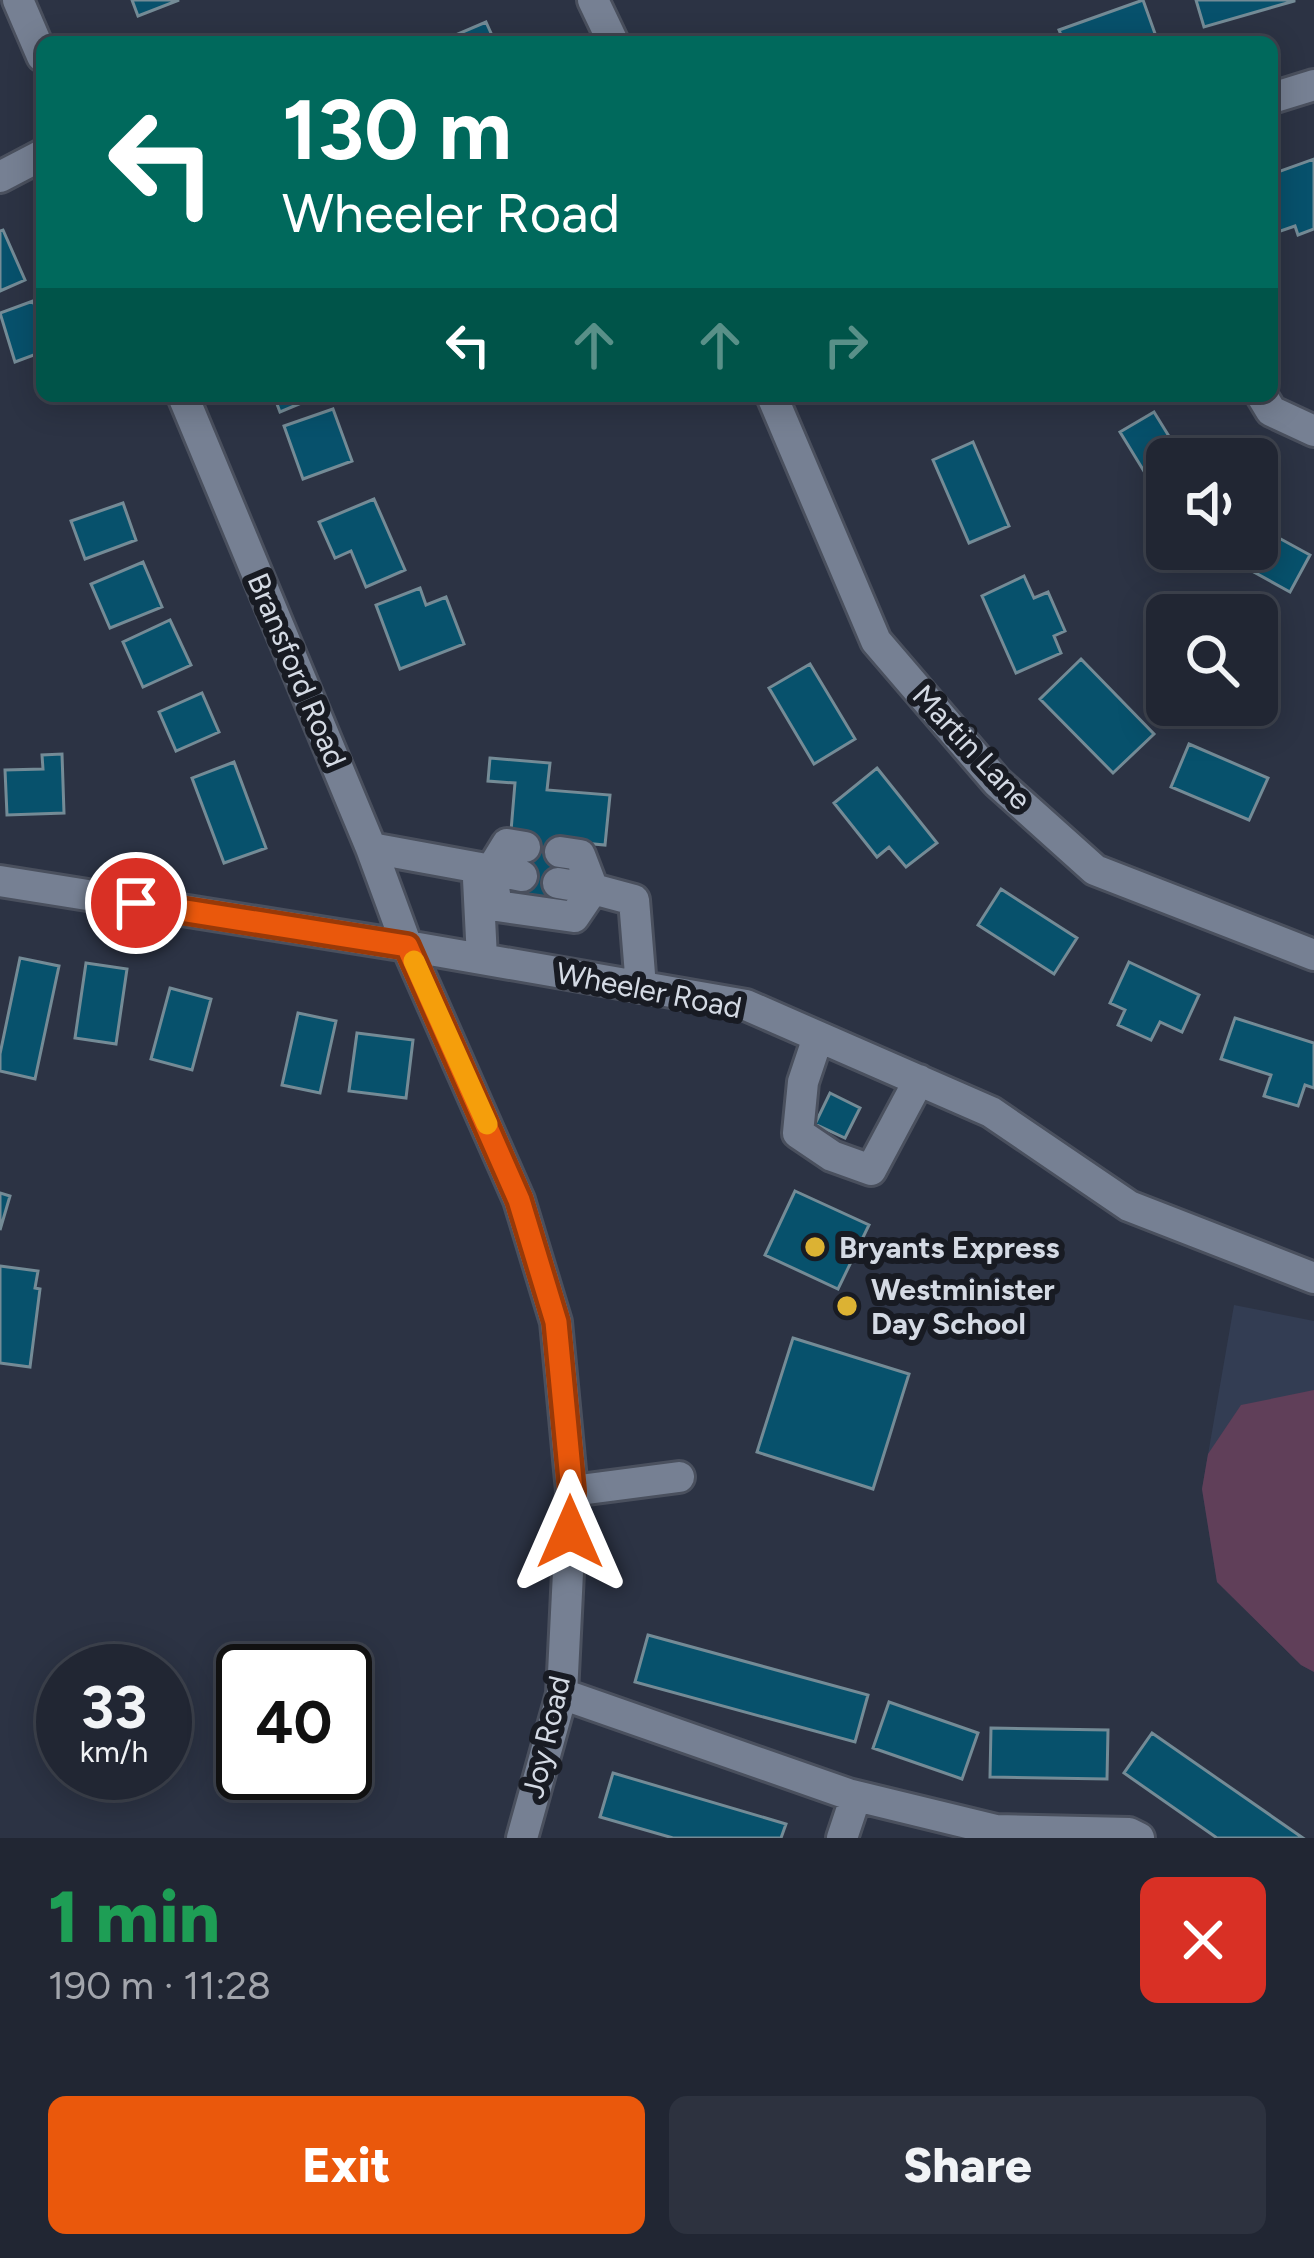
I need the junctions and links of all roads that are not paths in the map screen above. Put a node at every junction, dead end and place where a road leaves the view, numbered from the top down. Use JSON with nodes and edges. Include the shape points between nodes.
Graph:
{"nodes":[{"id":1,"x":18,"y":0,"type":"edge"},
{"id":2,"x":593,"y":0,"type":"edge"},
{"id":3,"x":610,"y":36,"type":"edge"},
{"id":4,"x":36,"y":42,"type":"edge"},
{"id":5,"x":1314,"y":85,"type":"edge"},
{"id":6,"x":1278,"y":96,"type":"edge"},
{"id":7,"x":36,"y":157,"type":"edge"},
{"id":8,"x":0,"y":177,"type":"edge"},
{"id":9,"x":186,"y":402,"type":"edge"},
{"id":10,"x":775,"y":402,"type":"edge"},
{"id":11,"x":1266,"y":402,"type":"edge"},
{"id":12,"x":1314,"y":431,"type":"edge"},
{"id":13,"x":371,"y":848,"type":"junction"},
{"id":14,"x":523,"y":861,"type":"dead end"},
{"id":15,"x":559,"y":868,"type":"dead end"},
{"id":16,"x":484,"y":869,"type":"junction"},
{"id":17,"x":0,"y":881,"type":"edge"},
{"id":18,"x":593,"y":889,"type":"junction"},
{"id":19,"x":407,"y":946,"type":"junction"},
{"id":20,"x":1314,"y":956,"type":"edge"},
{"id":21,"x":482,"y":958,"type":"junction"},
{"id":22,"x":641,"y":987,"type":"junction"},
{"id":23,"x":818,"y":1036,"type":"junction"},
{"id":24,"x":919,"y":1080,"type":"junction"},
{"id":25,"x":1314,"y":1278,"type":"edge"},
{"id":26,"x":679,"y":1477,"type":"dead end"},
{"id":27,"x":572,"y":1491,"type":"junction"},
{"id":28,"x":562,"y":1694,"type":"junction"},
{"id":29,"x":856,"y":1796,"type":"junction"},
{"id":30,"x":522,"y":1838,"type":"edge"},
{"id":31,"x":842,"y":1838,"type":"edge"},
{"id":32,"x":1139,"y":1838,"type":"edge"}],
"edges":[{"from":1,"to":4,"type":"street"},
{"from":2,"to":3,"type":"street"},
{"from":5,"to":6,"type":"street"},
{"from":7,"to":8,"type":"street"},
{"from":9,"to":13,"type":"street","name":"Bransford Road"},
{"from":10,"to":20,"type":"street","name":"Martin Lane","via":[[876,641],[997,782],[1095,870]]},
{"from":11,"to":12,"type":"street"},
{"from":13,"to":16,"type":"street"},
{"from":13,"to":19,"type":"street","name":"Bransford Road"},
{"from":14,"to":16,"type":"street"},
{"from":15,"to":18,"type":"street","via":[[580,855]]},
{"from":16,"to":18,"type":"street","via":[[497,906],[574,917]]},
{"from":16,"to":21,"type":"street"},
{"from":17,"to":19,"type":"street","name":"Wheeler Road"},
{"from":18,"to":22,"type":"street","via":[[634,900]]},
{"from":19,"to":21,"type":"street","name":"Wheeler Road"},
{"from":19,"to":27,"type":"street","name":"Joy Road","via":[[519,1200],[544,1281],[556,1322]]},
{"from":21,"to":22,"type":"street","name":"Wheeler Road"},
{"from":22,"to":23,"type":"street","name":"Wheeler Road","via":[[746,1006]]},
{"from":23,"to":24,"type":"street","name":"Wheeler Road"},
{"from":23,"to":24,"type":"street","via":[[802,1082],[798,1132],[832,1156],[871,1170]]},
{"from":24,"to":25,"type":"street","name":"Wheeler Road","via":[[991,1112],[1129,1206]]},
{"from":26,"to":27,"type":"street"},
{"from":27,"to":28,"type":"street","name":"Joy Road"},
{"from":28,"to":29,"type":"street"},
{"from":28,"to":30,"type":"street","name":"Joy Road"},
{"from":29,"to":31,"type":"street"},
{"from":29,"to":32,"type":"street","via":[[996,1830]]}]}
